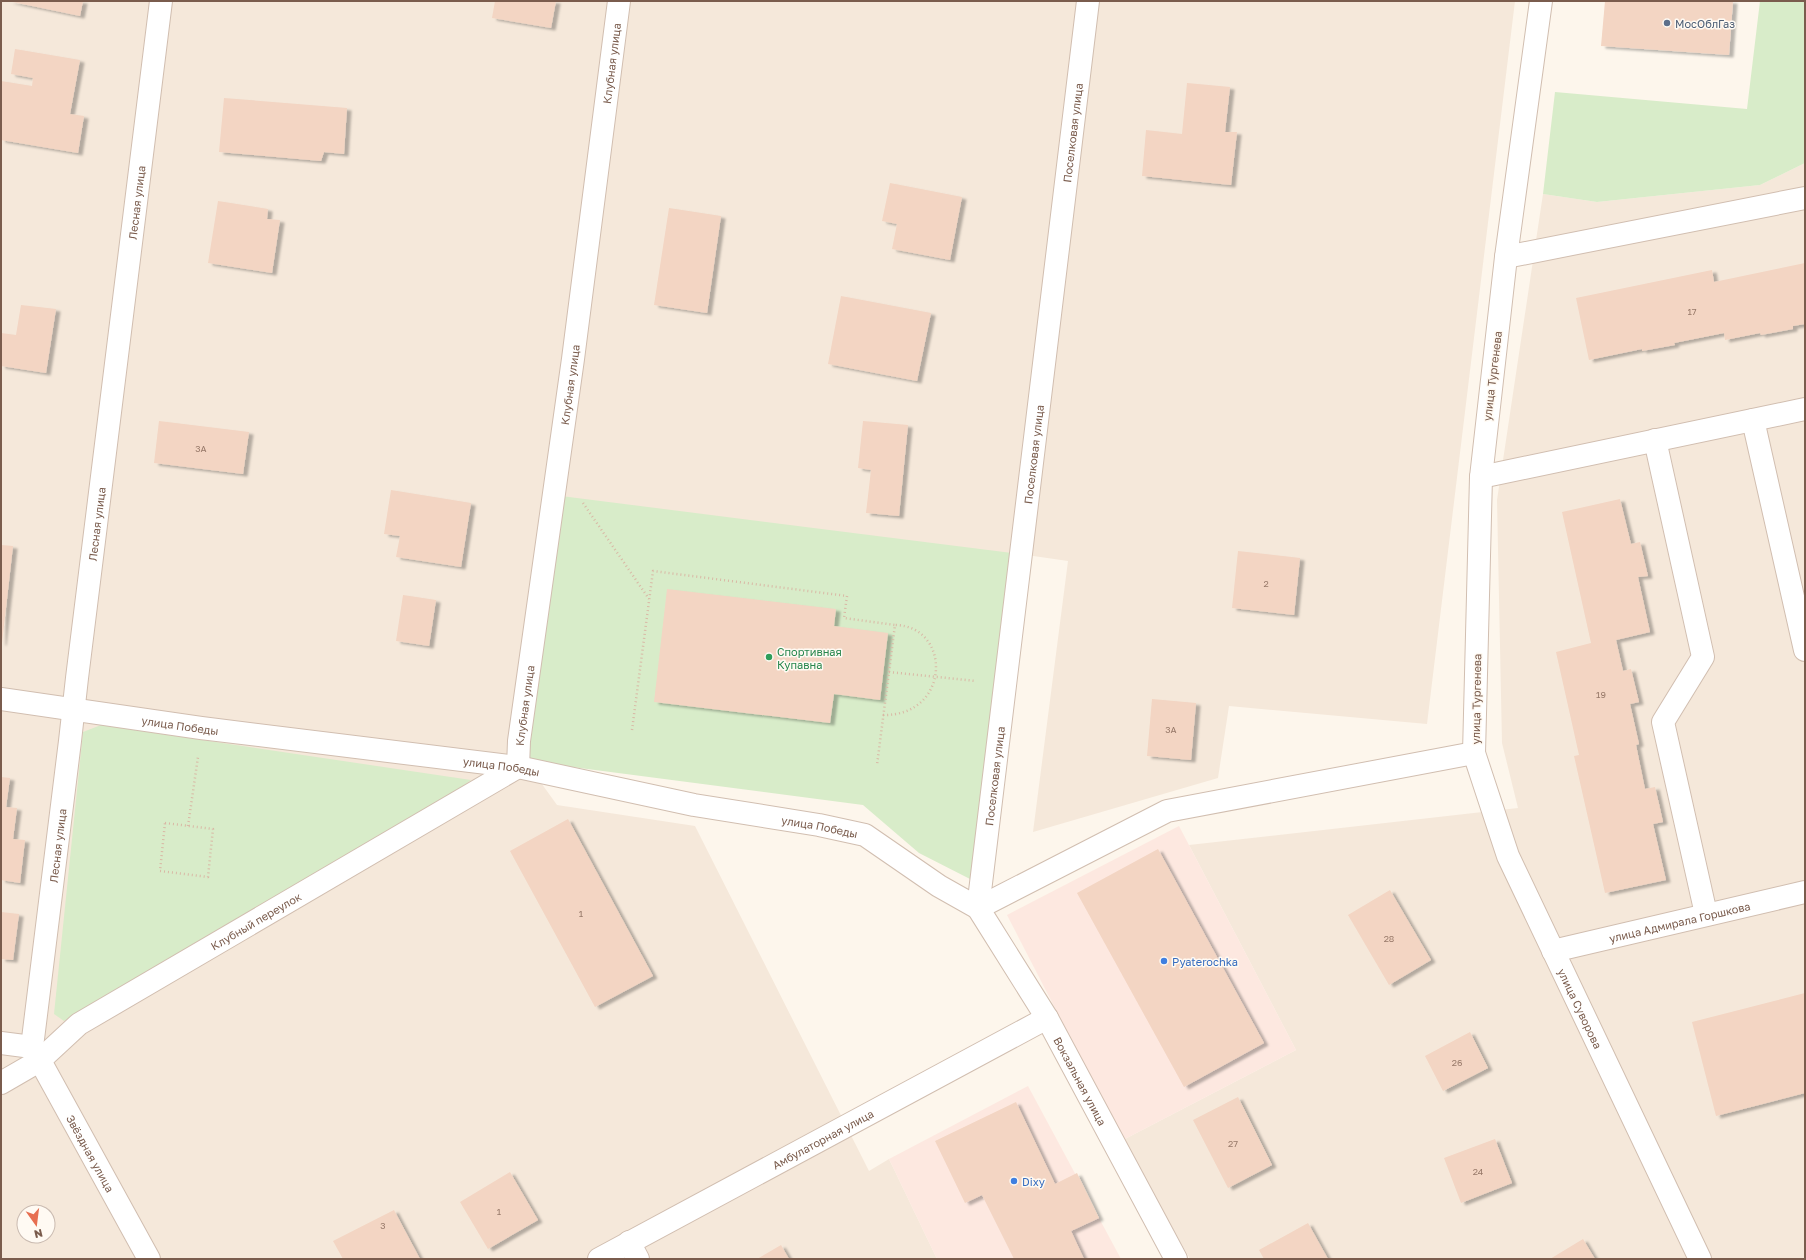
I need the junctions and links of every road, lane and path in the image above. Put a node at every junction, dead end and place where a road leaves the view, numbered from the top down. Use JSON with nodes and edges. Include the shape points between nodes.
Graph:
{"nodes":[{"id":1,"x":161,"y":1,"type":"edge"},
{"id":2,"x":619,"y":1,"type":"edge"},
{"id":3,"x":1088,"y":1,"type":"edge"},
{"id":4,"x":1541,"y":1,"type":"edge"},
{"id":5,"x":1805,"y":198,"type":"edge"},
{"id":6,"x":1506,"y":257,"type":"junction"},
{"id":7,"x":1805,"y":409,"type":"edge"},
{"id":8,"x":1753,"y":420,"type":"junction"},
{"id":9,"x":1655,"y":440,"type":"junction"},
{"id":10,"x":558,"y":468,"type":"junction"},
{"id":11,"x":1481,"y":477,"type":"junction"},
{"id":12,"x":650,"y":600,"type":"junction"},
{"id":13,"x":895,"y":625,"type":"junction"},
{"id":14,"x":1805,"y":650,"type":"edge"},
{"id":15,"x":889,"y":672,"type":"junction"},
{"id":16,"x":936,"y":677,"type":"junction"},
{"id":17,"x":980,"y":681,"type":"dead end"},
{"id":18,"x":1,"y":698,"type":"edge"},
{"id":19,"x":74,"y":709,"type":"junction"},
{"id":20,"x":883,"y":715,"type":"junction"},
{"id":21,"x":201,"y":728,"type":"junction"},
{"id":22,"x":632,"y":730,"type":"dead end"},
{"id":23,"x":1474,"y":753,"type":"junction"},
{"id":24,"x":877,"y":765,"type":"dead end"},
{"id":25,"x":518,"y":767,"type":"junction"},
{"id":26,"x":188,"y":826,"type":"junction"},
{"id":27,"x":1805,"y":892,"type":"edge"},
{"id":28,"x":978,"y":908,"type":"junction"},
{"id":29,"x":1706,"y":914,"type":"junction"},
{"id":30,"x":1553,"y":951,"type":"junction"},
{"id":31,"x":1047,"y":1018,"type":"junction"},
{"id":32,"x":1,"y":1043,"type":"edge"},
{"id":33,"x":36,"y":1054,"type":"junction"},
{"id":34,"x":1,"y":1083,"type":"edge"},
{"id":35,"x":633,"y":1250,"type":"edge"},
{"id":36,"x":149,"y":1259,"type":"edge"},
{"id":37,"x":599,"y":1259,"type":"edge"},
{"id":38,"x":1176,"y":1259,"type":"edge"},
{"id":39,"x":1700,"y":1259,"type":"edge"}],
"edges":[{"from":1,"to":19,"type":"street","name":"Лесная улица"},
{"from":2,"to":10,"type":"street","name":"Клубная улица"},
{"from":3,"to":28,"type":"street","name":"Поселковая улица"},
{"from":4,"to":6,"type":"street","name":"улица Тургенева"},
{"from":5,"to":6,"type":"street"},
{"from":6,"to":11,"type":"street","name":"улица Тургенева"},
{"from":7,"to":8,"type":"street"},
{"from":8,"to":9,"type":"street"},
{"from":8,"to":14,"type":"street"},
{"from":9,"to":11,"type":"street"},
{"from":9,"to":29,"type":"street","via":[[1703,657],[1663,722]]},
{"from":10,"to":12,"type":"path"},
{"from":10,"to":25,"type":"street","name":"Клубная улица","via":[[519,741]]},
{"from":11,"to":23,"type":"street","name":"улица Тургенева"},
{"from":12,"to":13,"type":"path","via":[[653,571],[847,596],[844,618]]},
{"from":12,"to":22,"type":"path"},
{"from":13,"to":15,"type":"path"},
{"from":13,"to":16,"type":"path","via":[[914,628],[928,642],[936,659]]},
{"from":15,"to":16,"type":"path"},
{"from":15,"to":20,"type":"path"},
{"from":16,"to":17,"type":"path"},
{"from":16,"to":20,"type":"path","via":[[932,688],[917,706],[894,715]]},
{"from":18,"to":19,"type":"street","name":"улица Победы"},
{"from":19,"to":21,"type":"street","name":"улица Победы"},
{"from":19,"to":33,"type":"street","name":"Лесная улица"},
{"from":20,"to":24,"type":"path"},
{"from":21,"to":25,"type":"street","name":"улица Победы"},
{"from":21,"to":26,"type":"path"},
{"from":23,"to":28,"type":"street","via":[[1167,811]]},
{"from":23,"to":30,"type":"street","name":"улица Суворова","via":[[1508,856]]},
{"from":25,"to":28,"type":"street","name":"улица Победы","via":[[694,805],[865,835],[939,886]]},
{"from":25,"to":33,"type":"street","name":"Клубный переулок","via":[[79,1024]]},
{"from":26,"to":26,"type":"path","via":[[166,823],[160,871],[208,877],[213,829]]},
{"from":27,"to":29,"type":"street","name":"улица Адмирала Горшкова"},
{"from":28,"to":31,"type":"street","name":"Вокзальная улица"},
{"from":29,"to":30,"type":"street","name":"улица Адмирала Горшкова"},
{"from":30,"to":39,"type":"street","name":"улица Суворова"},
{"from":31,"to":35,"type":"street","name":"Амбулаторная улица"},
{"from":31,"to":38,"type":"street","name":"Вокзальная улица"},
{"from":32,"to":33,"type":"street"},
{"from":33,"to":34,"type":"street","name":"Клубный переулок"},
{"from":33,"to":36,"type":"street","name":"Звёздная улица"},
{"from":35,"to":37,"type":"street","name":"Амбулаторная улица"}]}
